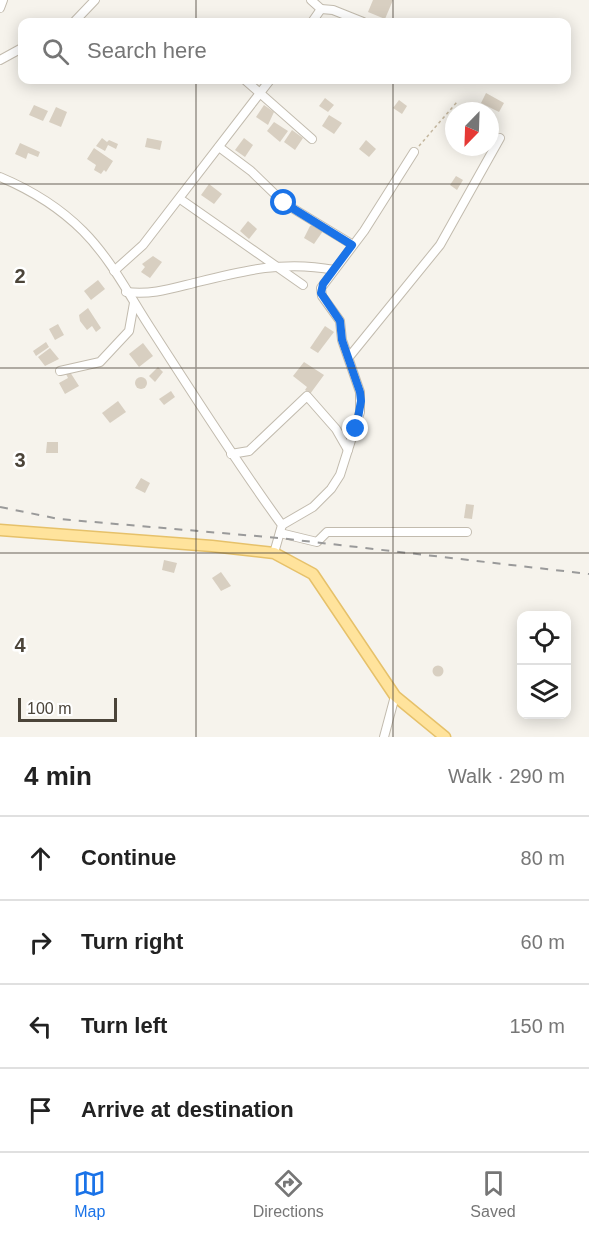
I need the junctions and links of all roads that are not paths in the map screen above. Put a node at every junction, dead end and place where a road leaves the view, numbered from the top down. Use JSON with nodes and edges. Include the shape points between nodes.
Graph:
{"nodes":[{"id":1,"x":3,"y":0,"type":"edge"},
{"id":2,"x":95,"y":0,"type":"edge"},
{"id":3,"x":311,"y":0,"type":"edge"},
{"id":4,"x":0,"y":8,"type":"edge"},
{"id":5,"x":321,"y":9,"type":"junction"},
{"id":6,"x":78,"y":18,"type":"edge"},
{"id":7,"x":315,"y":18,"type":"edge"},
{"id":8,"x":353,"y":18,"type":"edge"},
{"id":9,"x":18,"y":50,"type":"edge"},
{"id":10,"x":0,"y":60,"type":"edge"},
{"id":11,"x":251,"y":84,"type":"edge"},
{"id":12,"x":267,"y":84,"type":"edge"},
{"id":13,"x":261,"y":91,"type":"junction"},
{"id":14,"x":500,"y":138,"type":"dead end"},
{"id":15,"x":312,"y":139,"type":"dead end"},
{"id":16,"x":219,"y":147,"type":"junction"},
{"id":17,"x":414,"y":152,"type":"road end"},
{"id":18,"x":0,"y":177,"type":"edge"},
{"id":19,"x":183,"y":201,"type":"dead end"},
{"id":20,"x":352,"y":245,"type":"junction"},
{"id":21,"x":273,"y":266,"type":"junction"},
{"id":22,"x":334,"y":270,"type":"junction"},
{"id":23,"x":114,"y":271,"type":"junction"},
{"id":24,"x":303,"y":285,"type":"dead end"},
{"id":25,"x":126,"y":292,"type":"junction"},
{"id":26,"x":134,"y":303,"type":"junction"},
{"id":27,"x":349,"y":357,"type":"junction"},
{"id":28,"x":60,"y":371,"type":"dead end"},
{"id":29,"x":348,"y":450,"type":"junction"},
{"id":30,"x":231,"y":454,"type":"junction"},
{"id":31,"x":281,"y":529,"type":"junction"},
{"id":32,"x":0,"y":530,"type":"edge"},
{"id":33,"x":467,"y":532,"type":"dead end"},
{"id":34,"x":274,"y":554,"type":"junction"},
{"id":35,"x":395,"y":696,"type":"junction"},
{"id":36,"x":384,"y":737,"type":"edge"},
{"id":37,"x":445,"y":737,"type":"edge"}],
"edges":[{"from":1,"to":4,"type":"street"},
{"from":2,"to":6,"type":"street"},
{"from":3,"to":5,"type":"street"},
{"from":5,"to":7,"type":"street"},
{"from":5,"to":8,"type":"street"},
{"from":9,"to":10,"type":"street"},
{"from":11,"to":13,"type":"street"},
{"from":12,"to":13,"type":"street"},
{"from":13,"to":15,"type":"street"},
{"from":13,"to":16,"type":"street"},
{"from":14,"to":27,"type":"street","via":[[440,245]]},
{"from":16,"to":20,"type":"street","via":[[284,203]]},
{"from":16,"to":23,"type":"street","via":[[144,245]]},
{"from":17,"to":20,"type":"street"},
{"from":18,"to":23,"type":"street","via":[[30,190],[65,214]]},
{"from":19,"to":21,"type":"street"},
{"from":20,"to":22,"type":"street"},
{"from":21,"to":22,"type":"street","via":[[307,264]]},
{"from":21,"to":24,"type":"street"},
{"from":21,"to":25,"type":"street","via":[[160,293]]},
{"from":22,"to":27,"type":"street","via":[[321,293],[337,315]]},
{"from":23,"to":25,"type":"street"},
{"from":25,"to":26,"type":"street"},
{"from":26,"to":28,"type":"street","via":[[129,331],[100,362]]},
{"from":26,"to":30,"type":"street"},
{"from":27,"to":29,"type":"street","via":[[361,401]]},
{"from":29,"to":30,"type":"street","via":[[336,429],[307,396],[249,451]]},
{"from":29,"to":31,"type":"street","via":[[331,489],[314,507]]},
{"from":30,"to":31,"type":"street"},
{"from":31,"to":33,"type":"street","via":[[317,542],[327,532]]},
{"from":31,"to":34,"type":"street"},
{"from":32,"to":34,"type":"main road"},
{"from":34,"to":35,"type":"main road","via":[[313,573]]},
{"from":35,"to":36,"type":"street"},
{"from":35,"to":37,"type":"main road"}]}
